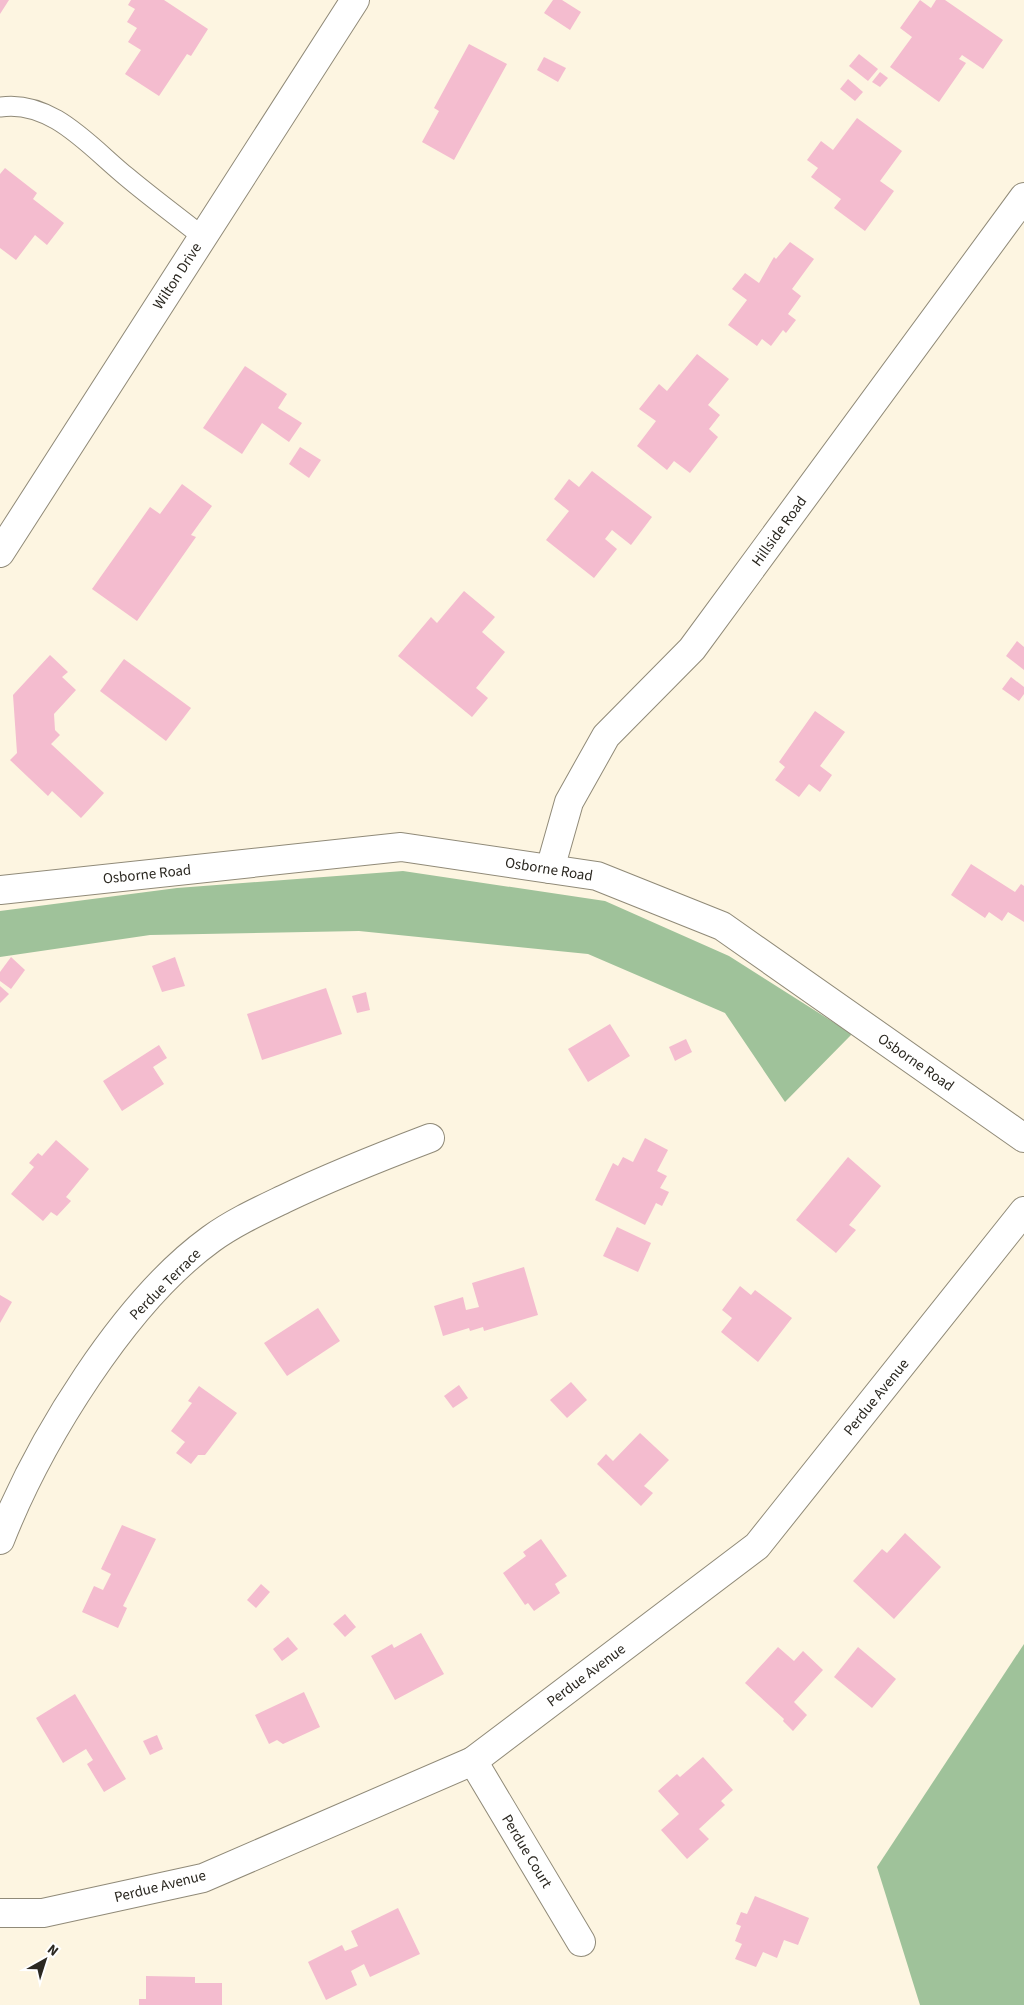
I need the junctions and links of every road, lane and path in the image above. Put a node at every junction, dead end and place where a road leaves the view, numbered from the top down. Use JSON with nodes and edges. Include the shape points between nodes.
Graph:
{"nodes":[{"id":1,"x":355,"y":0,"type":"edge"},
{"id":2,"x":0,"y":107,"type":"edge"},
{"id":3,"x":1024,"y":197,"type":"edge"},
{"id":4,"x":203,"y":237,"type":"junction"},
{"id":5,"x":0,"y":553,"type":"edge"},
{"id":6,"x":550,"y":869,"type":"junction"},
{"id":7,"x":0,"y":890,"type":"edge"},
{"id":8,"x":430,"y":1138,"type":"dead end"},
{"id":9,"x":1024,"y":1138,"type":"edge"},
{"id":10,"x":1024,"y":1211,"type":"edge"},
{"id":11,"x":0,"y":1540,"type":"edge"},
{"id":12,"x":473,"y":1760,"type":"junction"},
{"id":13,"x":0,"y":1914,"type":"edge"},
{"id":14,"x":581,"y":1942,"type":"dead end"}],
"edges":[{"from":1,"to":4,"type":"street","name":"Wilton Drive"},
{"from":2,"to":4,"type":"lane","via":[[41,112],[78,134],[125,176]]},
{"from":3,"to":6,"type":"street","name":"Hillside Road","via":[[692,649],[606,736],[569,802]]},
{"from":4,"to":5,"type":"street","name":"Wilton Drive"},
{"from":6,"to":7,"type":"street","name":"Osborne Road","via":[[401,847]]},
{"from":6,"to":9,"type":"street","name":"Osborne Road","via":[[597,876],[722,926]]},
{"from":8,"to":11,"type":"street","name":"Perdue Terrace","via":[[341,1172],[255,1213],[211,1239],[180,1265],[134,1313],[90,1372],[46,1445]]},
{"from":10,"to":12,"type":"street","name":"Perdue Avenue","via":[[757,1546]]},
{"from":12,"to":13,"type":"street","name":"Perdue Avenue","via":[[203,1878],[43,1913]]},
{"from":12,"to":14,"type":"street","name":"Perdue Court"}]}
